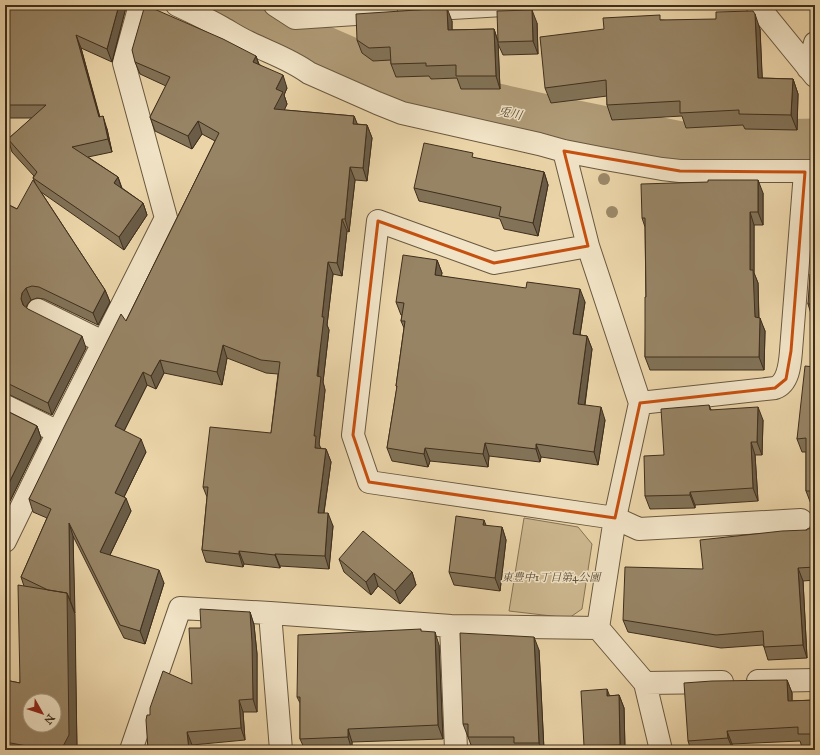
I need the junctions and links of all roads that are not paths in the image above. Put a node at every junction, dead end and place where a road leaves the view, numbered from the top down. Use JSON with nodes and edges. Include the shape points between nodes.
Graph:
{"nodes":[{"id":1,"x":140,"y":5,"type":"edge"},
{"id":2,"x":177,"y":5,"type":"edge"},
{"id":3,"x":275,"y":5,"type":"edge"},
{"id":4,"x":503,"y":5,"type":"edge"},
{"id":5,"x":756,"y":5,"type":"edge"},
{"id":6,"x":815,"y":43,"type":"edge"},
{"id":7,"x":812,"y":72,"type":"edge"},
{"id":8,"x":564,"y":151,"type":"junction"},
{"id":9,"x":810,"y":171,"type":"edge"},
{"id":10,"x":588,"y":246,"type":"junction"},
{"id":11,"x":38,"y":310,"type":"dead end"},
{"id":12,"x":103,"y":342,"type":"junction"},
{"id":13,"x":640,"y":403,"type":"junction"},
{"id":14,"x":5,"y":406,"type":"edge"},
{"id":15,"x":58,"y":432,"type":"junction"},
{"id":16,"x":615,"y":518,"type":"junction"},
{"id":17,"x":800,"y":520,"type":"dead end"},
{"id":18,"x":5,"y":541,"type":"edge"},
{"id":19,"x":270,"y":613,"type":"junction"},
{"id":20,"x":451,"y":626,"type":"junction"},
{"id":21,"x":598,"y":628,"type":"junction"},
{"id":22,"x":815,"y":680,"type":"edge"},
{"id":23,"x":645,"y":684,"type":"junction"},
{"id":24,"x":131,"y":750,"type":"edge"},
{"id":25,"x":281,"y":750,"type":"edge"},
{"id":26,"x":456,"y":750,"type":"edge"},
{"id":27,"x":662,"y":750,"type":"edge"}],
"edges":[{"from":1,"to":12,"type":"street","via":[[124,63],[166,218]]},
{"from":2,"to":8,"type":"street","via":[[309,73],[377,104],[402,113]]},
{"from":3,"to":4,"type":"street","via":[[295,18]]},
{"from":5,"to":7,"type":"street"},
{"from":6,"to":7,"type":"street"},
{"from":8,"to":9,"type":"street","via":[[680,171]]},
{"from":8,"to":10,"type":"street"},
{"from":9,"to":13,"type":"street","via":[[791,351],[787,374],[782,384],[775,388]]},
{"from":10,"to":13,"type":"street"},
{"from":10,"to":16,"type":"street","via":[[494,263],[378,221],[353,435],[369,482]]},
{"from":11,"to":12,"type":"street"},
{"from":12,"to":15,"type":"street"},
{"from":13,"to":16,"type":"street"},
{"from":14,"to":15,"type":"street"},
{"from":15,"to":18,"type":"street"},
{"from":16,"to":17,"type":"street","via":[[639,529]]},
{"from":16,"to":21,"type":"street"},
{"from":19,"to":20,"type":"street"},
{"from":19,"to":24,"type":"street","via":[[180,608]]},
{"from":19,"to":25,"type":"street"},
{"from":20,"to":21,"type":"street"},
{"from":20,"to":26,"type":"street"},
{"from":21,"to":23,"type":"street"},
{"from":22,"to":23,"type":"street"},
{"from":23,"to":27,"type":"street"}]}
